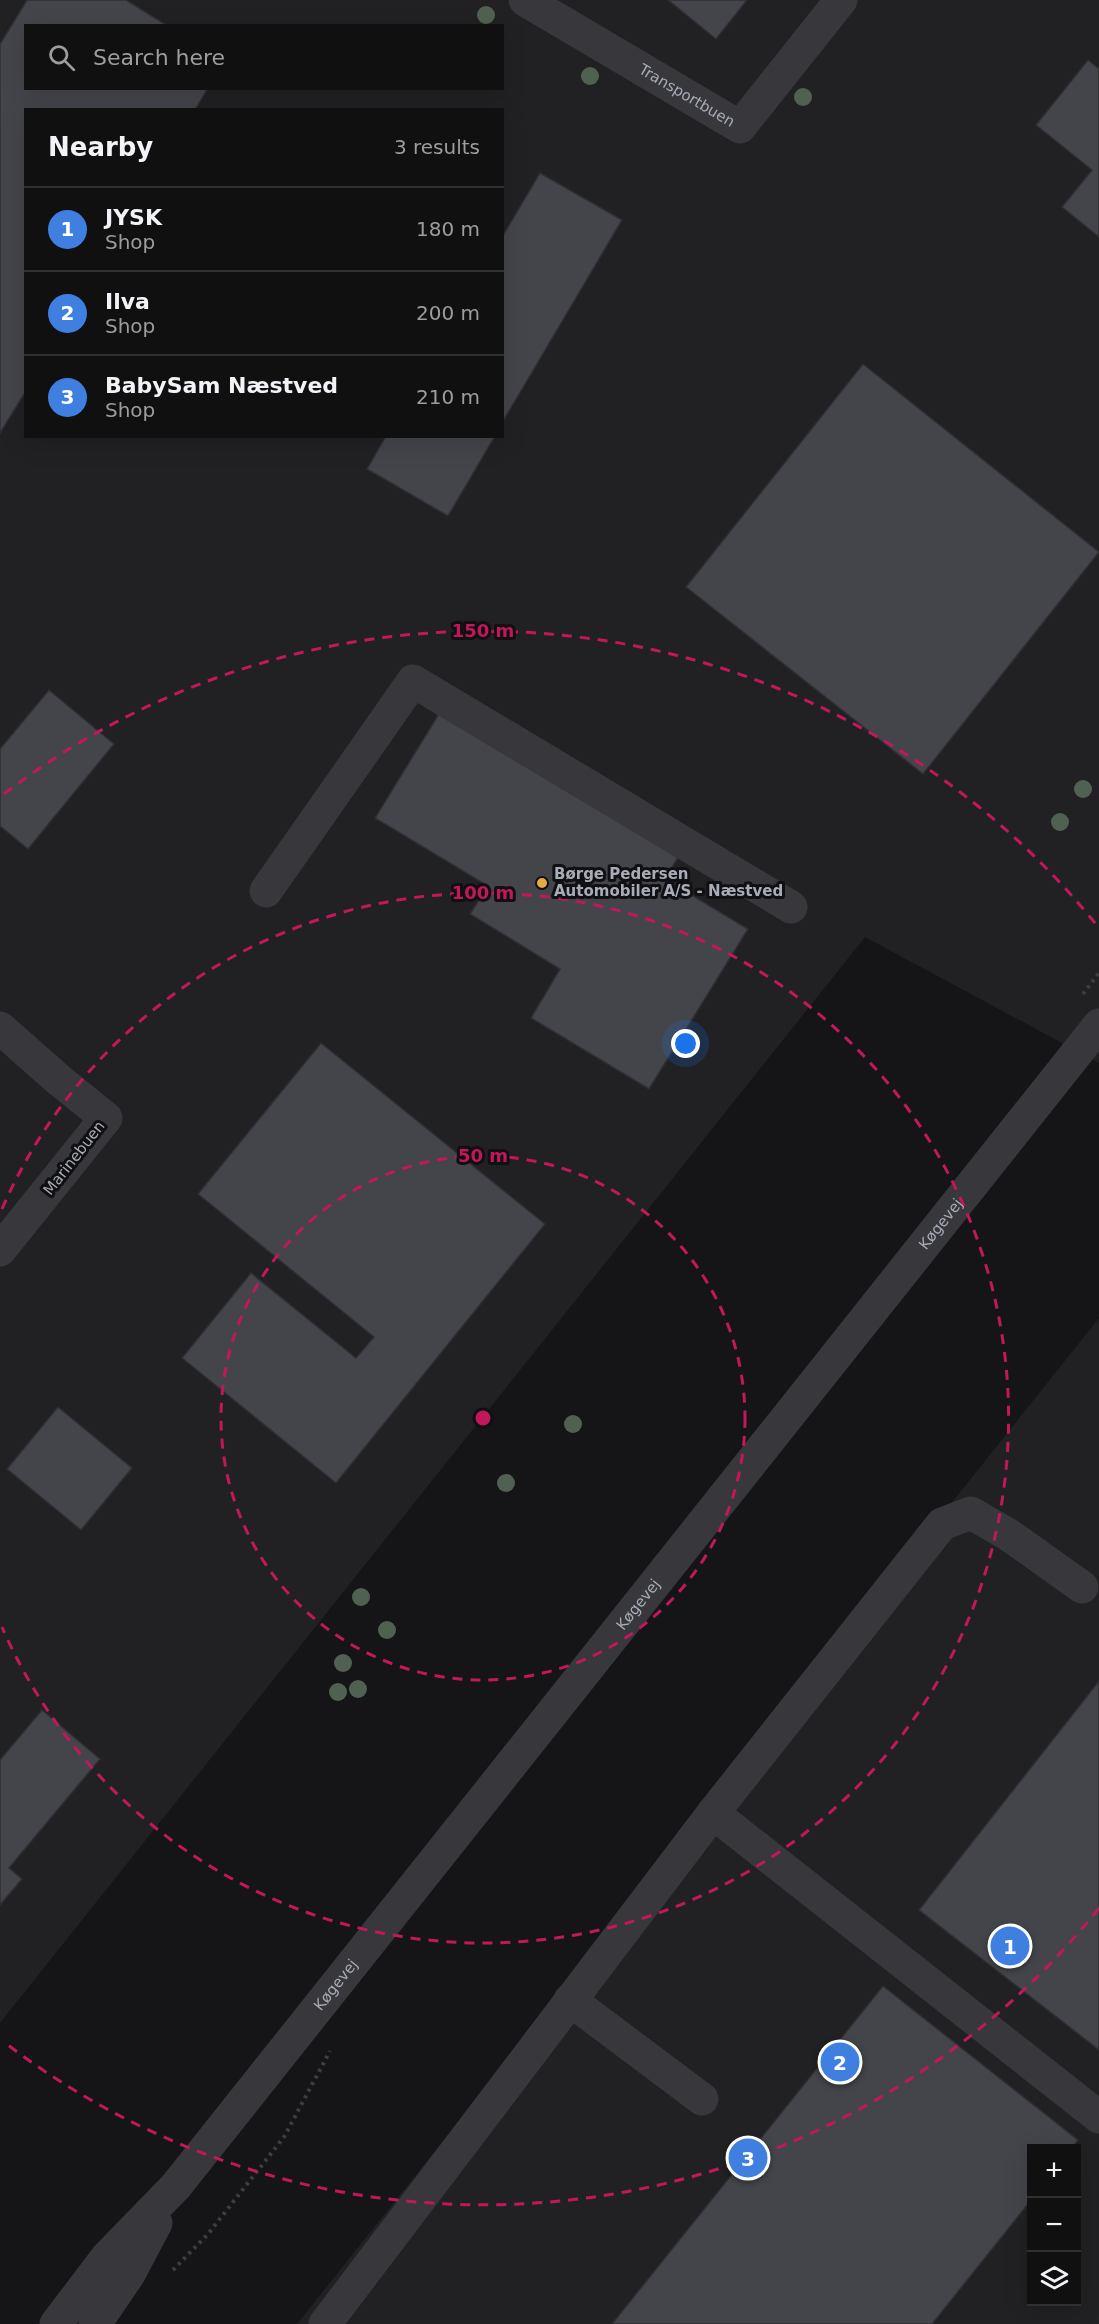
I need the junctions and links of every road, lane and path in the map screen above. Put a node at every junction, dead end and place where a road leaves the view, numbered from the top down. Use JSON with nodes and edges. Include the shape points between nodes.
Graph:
{"nodes":[{"id":1,"x":525,"y":0,"type":"edge"},
{"id":2,"x":841,"y":0,"type":"edge"},
{"id":3,"x":266,"y":891,"type":"dead end"},
{"id":4,"x":791,"y":907,"type":"dead end"},
{"id":5,"x":1099,"y":1025,"type":"edge"},
{"id":6,"x":0,"y":1028,"type":"edge"},
{"id":7,"x":0,"y":1250,"type":"edge"},
{"id":8,"x":1082,"y":1587,"type":"dead end"},
{"id":9,"x":713,"y":1813,"type":"junction"},
{"id":10,"x":570,"y":2000,"type":"junction"},
{"id":11,"x":334,"y":2043,"type":"dead end"},
{"id":12,"x":702,"y":2099,"type":"dead end"},
{"id":13,"x":1099,"y":2117,"type":"edge"},
{"id":14,"x":176,"y":2186,"type":"junction"},
{"id":15,"x":168,"y":2275,"type":"dead end"},
{"id":16,"x":56,"y":2324,"type":"edge"},
{"id":17,"x":95,"y":2324,"type":"edge"},
{"id":18,"x":325,"y":2324,"type":"edge"}],
"edges":[{"from":1,"to":2,"type":"street","name":"Transportbuen","via":[[740,127]]},
{"from":3,"to":4,"type":"street","via":[[413,681]]},
{"from":5,"to":14,"type":"street","name":"Køgevej"},
{"from":6,"to":7,"type":"street","name":"Marinebuen","via":[[106,1118]]},
{"from":8,"to":9,"type":"street","via":[[1009,1535],[971,1514],[942,1524]]},
{"from":9,"to":10,"type":"street"},
{"from":9,"to":13,"type":"street"},
{"from":10,"to":12,"type":"street"},
{"from":10,"to":18,"type":"street"},
{"from":11,"to":15,"type":"path","via":[[284,2137],[208,2234]]},
{"from":14,"to":16,"type":"street","name":"Køgevej","via":[[107,2258]]},
{"from":14,"to":17,"type":"street","name":"Køgevej","via":[[129,2274]]}]}
